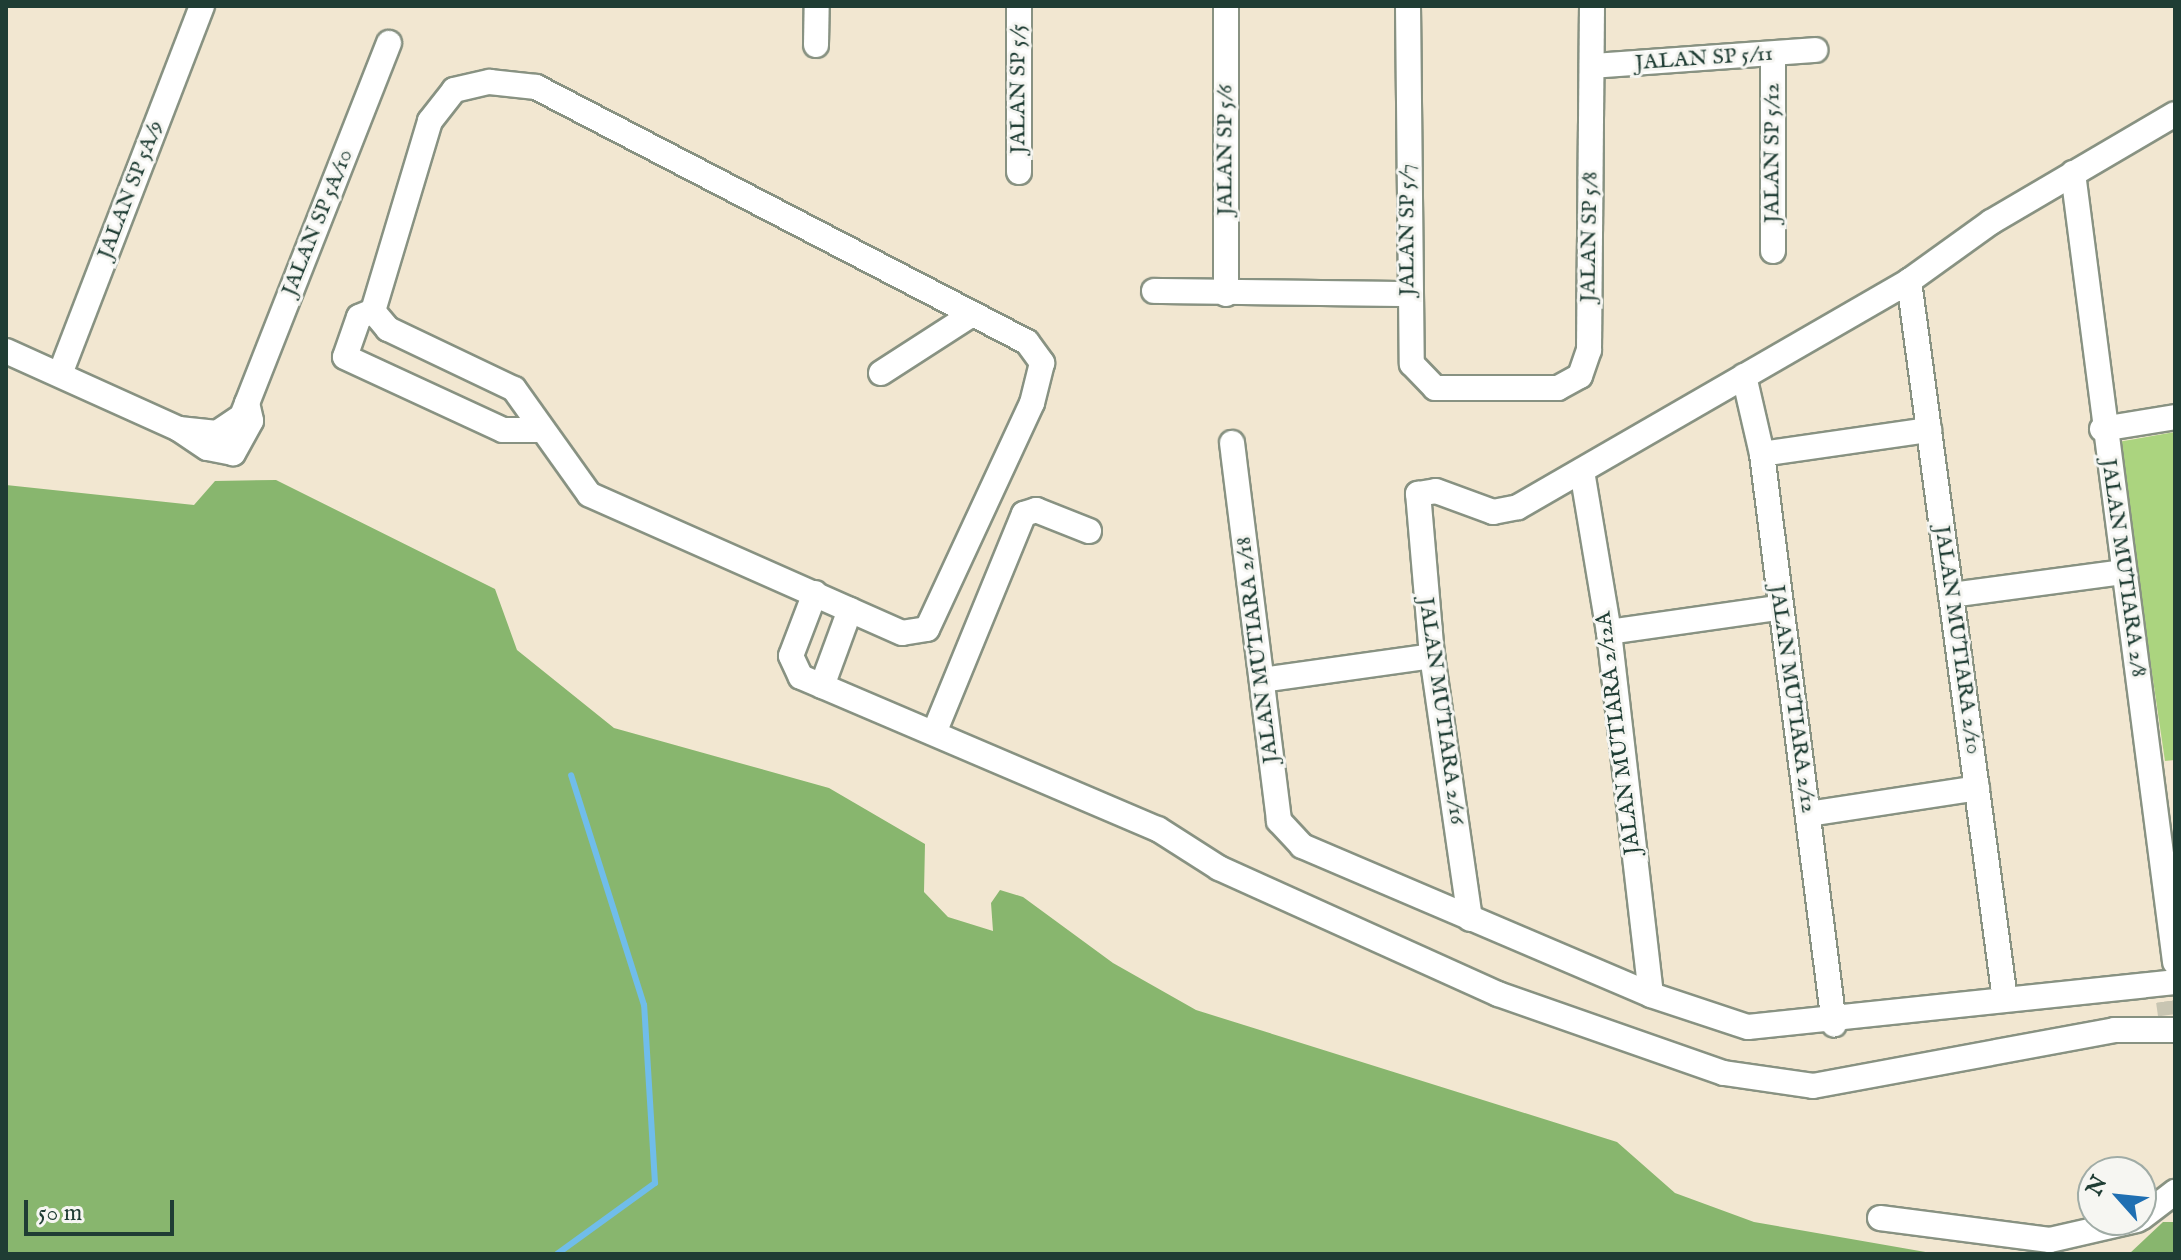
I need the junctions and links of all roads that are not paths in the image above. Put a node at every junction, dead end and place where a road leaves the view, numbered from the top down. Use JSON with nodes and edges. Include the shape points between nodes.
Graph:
{"nodes":[{"id":1,"x":202,"y":6,"type":"edge"},
{"id":2,"x":817,"y":6,"type":"edge"},
{"id":3,"x":1019,"y":6,"type":"edge"},
{"id":4,"x":1226,"y":6,"type":"edge"},
{"id":5,"x":1408,"y":6,"type":"edge"},
{"id":6,"x":1592,"y":6,"type":"edge"},
{"id":7,"x":389,"y":43,"type":"dead end"},
{"id":8,"x":816,"y":45,"type":"dead end"},
{"id":9,"x":1815,"y":50,"type":"dead end"},
{"id":10,"x":1773,"y":55,"type":"junction"},
{"id":11,"x":1592,"y":66,"type":"junction"},
{"id":12,"x":2175,"y":114,"type":"edge"},
{"id":13,"x":1019,"y":172,"type":"dead end"},
{"id":14,"x":2073,"y":173,"type":"junction"},
{"id":15,"x":1773,"y":251,"type":"dead end"},
{"id":16,"x":1909,"y":281,"type":"junction"},
{"id":17,"x":1154,"y":291,"type":"dead end"},
{"id":18,"x":1226,"y":294,"type":"junction"},
{"id":19,"x":1408,"y":294,"type":"junction"},
{"id":20,"x":373,"y":311,"type":"junction"},
{"id":21,"x":971,"y":315,"type":"junction"},
{"id":22,"x":6,"y":351,"type":"edge"},
{"id":23,"x":881,"y":373,"type":"dead end"},
{"id":24,"x":60,"y":374,"type":"junction"},
{"id":25,"x":1744,"y":376,"type":"junction"},
{"id":26,"x":1491,"y":388,"type":"joint"},
{"id":27,"x":2175,"y":417,"type":"edge"},
{"id":28,"x":2102,"y":429,"type":"junction"},
{"id":29,"x":537,"y":430,"type":"junction"},
{"id":30,"x":1929,"y":430,"type":"junction"},
{"id":31,"x":1232,"y":443,"type":"dead end"},
{"id":32,"x":1762,"y":454,"type":"junction"},
{"id":33,"x":1582,"y":471,"type":"junction"},
{"id":34,"x":1089,"y":531,"type":"dead end"},
{"id":35,"x":2123,"y":572,"type":"junction"},
{"id":36,"x":815,"y":593,"type":"junction"},
{"id":37,"x":1951,"y":595,"type":"junction"},
{"id":38,"x":1778,"y":608,"type":"junction"},
{"id":39,"x":850,"y":610,"type":"junction"},
{"id":40,"x":1609,"y":632,"type":"junction"},
{"id":41,"x":1432,"y":656,"type":"junction"},
{"id":42,"x":1262,"y":680,"type":"junction"},
{"id":43,"x":822,"y":686,"type":"junction"},
{"id":44,"x":934,"y":733,"type":"junction"},
{"id":45,"x":2164,"y":772,"type":"edge"},
{"id":46,"x":1977,"y":788,"type":"junction"},
{"id":47,"x":1808,"y":814,"type":"junction"},
{"id":48,"x":1470,"y":919,"type":"junction"},
{"id":49,"x":1651,"y":995,"type":"junction"},
{"id":50,"x":2172,"y":998,"type":"edge"},
{"id":51,"x":2005,"y":1000,"type":"junction"},
{"id":52,"x":1834,"y":1024,"type":"junction"},
{"id":53,"x":2175,"y":1192,"type":"edge"},
{"id":54,"x":2157,"y":1206,"type":"edge"},
{"id":55,"x":1880,"y":1218,"type":"dead end"},
{"id":56,"x":2077,"y":1234,"type":"edge"}],
"edges":[{"from":1,"to":24,"type":"street","name":"JALAN SP 5A/9"},
{"from":2,"to":8,"type":"street"},
{"from":3,"to":13,"type":"street","name":"JALAN SP 5/5"},
{"from":4,"to":18,"type":"street","name":"JALAN SP 5/6"},
{"from":5,"to":19,"type":"street","name":"JALAN SP 5/7"},
{"from":6,"to":11,"type":"street","name":"JALAN SP 5/8"},
{"from":7,"to":24,"type":"street","name":"JALAN SP 5A/10","via":[[247,403],[251,421],[233,453],[207,448],[179,429]]},
{"from":9,"to":10,"type":"street","name":"JALAN SP 5/11"},
{"from":10,"to":11,"type":"street","name":"JALAN SP 5/11"},
{"from":10,"to":15,"type":"street","name":"JALAN SP 5/12"},
{"from":11,"to":26,"type":"street","name":"JALAN SP 5/8","via":[[1589,350],[1580,376],[1558,388]]},
{"from":12,"to":14,"type":"street"},
{"from":14,"to":16,"type":"street"},
{"from":14,"to":28,"type":"street","name":"JALAN MUTIARA 2/8"},
{"from":16,"to":25,"type":"street"},
{"from":16,"to":30,"type":"street","name":"JALAN MUTIARA 2/10"},
{"from":17,"to":18,"type":"street"},
{"from":18,"to":19,"type":"street"},
{"from":19,"to":26,"type":"street","name":"JALAN SP 5/7","via":[[1412,364],[1420,379],[1435,388]]},
{"from":20,"to":21,"type":"street","via":[[430,121],[454,90],[490,82],[536,87]]},
{"from":20,"to":29,"type":"street","via":[[388,329],[514,389]]},
{"from":20,"to":29,"type":"street","via":[[359,317],[345,357],[503,430]]},
{"from":21,"to":23,"type":"street"},
{"from":21,"to":39,"type":"street","via":[[1027,342],[1042,363],[1032,403],[927,629],[902,633]]},
{"from":22,"to":24,"type":"street"},
{"from":25,"to":32,"type":"street","name":"JALAN MUTIARA 2/12"},
{"from":25,"to":33,"type":"street"},
{"from":27,"to":28,"type":"street"},
{"from":28,"to":35,"type":"street","name":"JALAN MUTIARA 2/8"},
{"from":29,"to":36,"type":"street","via":[[589,494]]},
{"from":30,"to":32,"type":"street"},
{"from":30,"to":37,"type":"street","name":"JALAN MUTIARA 2/10"},
{"from":31,"to":42,"type":"street","name":"JALAN MUTIARA 2/18"},
{"from":32,"to":38,"type":"street","name":"JALAN MUTIARA 2/12"},
{"from":33,"to":40,"type":"street","name":"JALAN MUTIARA 2/12A"},
{"from":33,"to":41,"type":"street","name":"JALAN MUTIARA 2/16","via":[[1506,512],[1427,489],[1415,503]]},
{"from":34,"to":44,"type":"street","via":[[1036,510],[1024,514]]},
{"from":35,"to":37,"type":"street"},
{"from":35,"to":45,"type":"street","name":"JALAN MUTIARA 2/8"},
{"from":36,"to":39,"type":"street"},
{"from":36,"to":43,"type":"street","via":[[791,656],[801,677]]},
{"from":37,"to":46,"type":"street","name":"JALAN MUTIARA 2/10"},
{"from":38,"to":40,"type":"street"},
{"from":38,"to":47,"type":"street","name":"JALAN MUTIARA 2/12"},
{"from":39,"to":43,"type":"street"},
{"from":40,"to":49,"type":"street","name":"JALAN MUTIARA 2/12A"},
{"from":41,"to":42,"type":"street"},
{"from":41,"to":48,"type":"street","name":"JALAN MUTIARA 2/16"},
{"from":42,"to":48,"type":"street","name":"JALAN MUTIARA 2/18","via":[[1279,821],[1302,846]]},
{"from":43,"to":44,"type":"street"},
{"from":44,"to":50,"type":"street","via":[[1158,829],[1219,868],[1485,988],[1724,1073],[1813,1086],[2114,1030]]},
{"from":45,"to":50,"type":"street","name":"JALAN MUTIARA 2/8"},
{"from":46,"to":47,"type":"street"},
{"from":46,"to":51,"type":"street","name":"JALAN MUTIARA 2/10"},
{"from":47,"to":52,"type":"street","name":"JALAN MUTIARA 2/12"},
{"from":48,"to":49,"type":"street"},
{"from":49,"to":52,"type":"street","via":[[1748,1027]]},
{"from":50,"to":51,"type":"street"},
{"from":51,"to":52,"type":"street"},
{"from":53,"to":54,"type":"street"},
{"from":55,"to":56,"type":"street","via":[[2050,1240]]}]}
